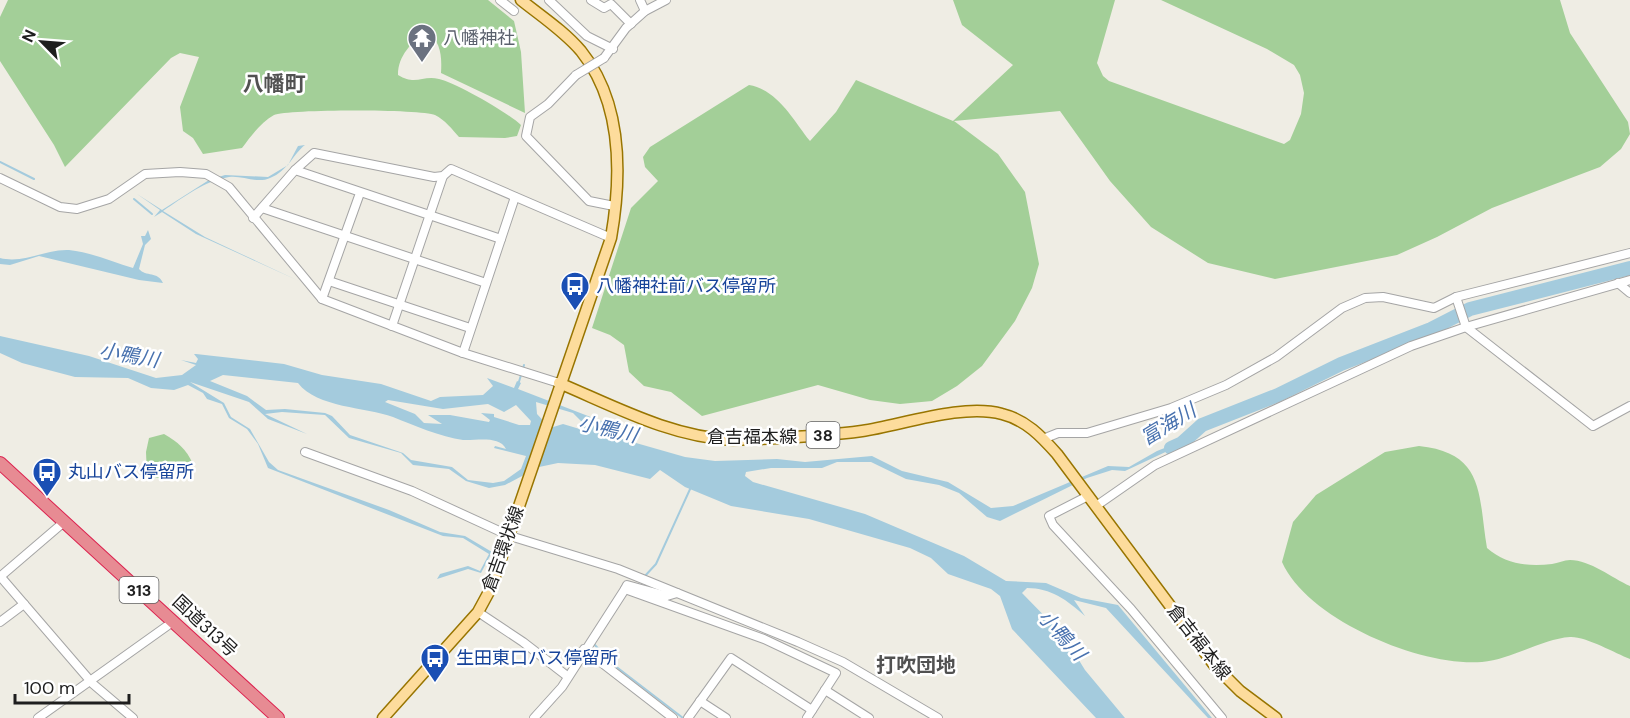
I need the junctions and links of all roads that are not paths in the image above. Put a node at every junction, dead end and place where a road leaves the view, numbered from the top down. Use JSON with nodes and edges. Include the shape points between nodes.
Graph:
{"nodes":[{"id":1,"x":500,"y":0,"type":"edge"},
{"id":2,"x":521,"y":0,"type":"edge"},
{"id":3,"x":549,"y":0,"type":"edge"},
{"id":4,"x":591,"y":0,"type":"edge"},
{"id":5,"x":640,"y":0,"type":"edge"},
{"id":6,"x":666,"y":0,"type":"edge"},
{"id":7,"x":514,"y":10,"type":"dead end"},
{"id":8,"x":645,"y":11,"type":"junction"},
{"id":9,"x":631,"y":24,"type":"junction"},
{"id":10,"x":613,"y":49,"type":"junction"},
{"id":11,"x":295,"y":170,"type":"junction"},
{"id":12,"x":442,"y":176,"type":"junction"},
{"id":13,"x":0,"y":178,"type":"edge"},
{"id":14,"x":360,"y":193,"type":"junction"},
{"id":15,"x":515,"y":197,"type":"junction"},
{"id":16,"x":614,"y":206,"type":"junction"},
{"id":17,"x":262,"y":208,"type":"junction"},
{"id":18,"x":429,"y":216,"type":"junction"},
{"id":19,"x":253,"y":218,"type":"junction"},
{"id":20,"x":345,"y":236,"type":"junction"},
{"id":21,"x":611,"y":238,"type":"junction"},
{"id":22,"x":501,"y":239,"type":"junction"},
{"id":23,"x":1630,"y":253,"type":"edge"},
{"id":24,"x":415,"y":260,"type":"junction"},
{"id":25,"x":1630,"y":280,"type":"edge"},
{"id":26,"x":329,"y":281,"type":"junction"},
{"id":27,"x":1618,"y":283,"type":"junction"},
{"id":28,"x":486,"y":284,"type":"junction"},
{"id":29,"x":1630,"y":293,"type":"edge"},
{"id":30,"x":322,"y":299,"type":"junction"},
{"id":31,"x":1456,"y":299,"type":"junction"},
{"id":32,"x":400,"y":304,"type":"junction"},
{"id":33,"x":1466,"y":325,"type":"junction"},
{"id":34,"x":392,"y":326,"type":"junction"},
{"id":35,"x":470,"y":328,"type":"junction"},
{"id":36,"x":463,"y":353,"type":"junction"},
{"id":37,"x":559,"y":383,"type":"junction"},
{"id":38,"x":1630,"y":406,"type":"edge"},
{"id":39,"x":1043,"y":439,"type":"junction"},
{"id":40,"x":305,"y":452,"type":"dead end"},
{"id":41,"x":0,"y":463,"type":"edge"},
{"id":42,"x":1087,"y":494,"type":"junction"},
{"id":43,"x":1096,"y":506,"type":"junction"},
{"id":44,"x":64,"y":522,"type":"junction"},
{"id":45,"x":511,"y":530,"type":"junction"},
{"id":46,"x":0,"y":576,"type":"edge"},
{"id":47,"x":625,"y":589,"type":"junction"},
{"id":48,"x":677,"y":593,"type":"junction"},
{"id":49,"x":24,"y":604,"type":"junction"},
{"id":50,"x":478,"y":612,"type":"junction"},
{"id":51,"x":174,"y":621,"type":"junction"},
{"id":52,"x":0,"y":622,"type":"edge"},
{"id":53,"x":584,"y":649,"type":"junction"},
{"id":54,"x":567,"y":676,"type":"junction"},
{"id":55,"x":90,"y":680,"type":"junction"},
{"id":56,"x":825,"y":690,"type":"junction"},
{"id":57,"x":700,"y":701,"type":"junction"},
{"id":58,"x":809,"y":714,"type":"edge"},
{"id":59,"x":38,"y":718,"type":"edge"},
{"id":60,"x":134,"y":718,"type":"edge"},
{"id":61,"x":278,"y":718,"type":"edge"},
{"id":62,"x":383,"y":718,"type":"edge"},
{"id":63,"x":534,"y":718,"type":"edge"},
{"id":64,"x":673,"y":718,"type":"edge"},
{"id":65,"x":688,"y":718,"type":"edge"},
{"id":66,"x":726,"y":718,"type":"edge"},
{"id":67,"x":869,"y":718,"type":"edge"},
{"id":68,"x":939,"y":718,"type":"edge"},
{"id":69,"x":1222,"y":718,"type":"edge"},
{"id":70,"x":1276,"y":718,"type":"edge"}],
"edges":[{"from":1,"to":7,"type":"street"},
{"from":2,"to":16,"type":"main road","via":[[581,51],[602,87],[616,138]]},
{"from":3,"to":10,"type":"street","via":[[587,36]]},
{"from":4,"to":9,"type":"street","via":[[604,8],[611,4]]},
{"from":5,"to":8,"type":"street"},
{"from":6,"to":8,"type":"street"},
{"from":8,"to":9,"type":"street"},
{"from":9,"to":10,"type":"street"},
{"from":10,"to":16,"type":"street","bridge":true,"via":[[576,75],[530,117],[526,136],[589,201]]},
{"from":11,"to":12,"type":"street","via":[[314,153]]},
{"from":11,"to":14,"type":"street"},
{"from":11,"to":17,"type":"street"},
{"from":12,"to":15,"type":"street","via":[[451,169]]},
{"from":12,"to":18,"type":"street"},
{"from":13,"to":19,"type":"street","via":[[60,207],[77,209],[109,199],[145,174],[206,174],[229,187]]},
{"from":14,"to":18,"type":"street"},
{"from":14,"to":20,"type":"street"},
{"from":15,"to":21,"type":"street"},
{"from":15,"to":22,"type":"street"},
{"from":16,"to":21,"type":"main road"},
{"from":17,"to":19,"type":"street"},
{"from":17,"to":20,"type":"street"},
{"from":18,"to":22,"type":"street"},
{"from":18,"to":24,"type":"street"},
{"from":19,"to":30,"type":"street"},
{"from":20,"to":24,"type":"street"},
{"from":20,"to":26,"type":"street"},
{"from":21,"to":37,"type":"main road"},
{"from":22,"to":28,"type":"street"},
{"from":23,"to":31,"type":"street"},
{"from":24,"to":28,"type":"street"},
{"from":24,"to":32,"type":"street"},
{"from":25,"to":27,"type":"street"},
{"from":26,"to":30,"type":"street"},
{"from":26,"to":32,"type":"street"},
{"from":27,"to":29,"type":"street"},
{"from":27,"to":33,"type":"street"},
{"from":28,"to":35,"type":"street"},
{"from":30,"to":34,"type":"street"},
{"from":31,"to":33,"type":"street"},
{"from":31,"to":39,"type":"street","via":[[1434,308],[1383,297],[1365,298],[1342,308],[1276,357],[1226,385],[1171,408],[1087,433],[1058,433]]},
{"from":32,"to":34,"type":"street"},
{"from":32,"to":35,"type":"street"},
{"from":33,"to":38,"type":"street","via":[[1593,426]]},
{"from":33,"to":43,"type":"street","via":[[1411,346],[1155,465]]},
{"from":34,"to":36,"type":"street"},
{"from":35,"to":36,"type":"street"},
{"from":36,"to":37,"type":"street"},
{"from":37,"to":39,"type":"main road","name":"倉吉福本線","number":"38","via":[[670,430],[713,439],[829,435],[986,411],[1015,418]]},
{"from":37,"to":45,"type":"main road","name":"倉吉環状線"},
{"from":39,"to":42,"type":"main road","name":"倉吉福本線","number":"38"},
{"from":40,"to":45,"type":"street"},
{"from":41,"to":44,"type":"highway","name":"国道313号","number":"313"},
{"from":42,"to":43,"type":"main road","name":"倉吉福本線","number":"38"},
{"from":42,"to":69,"type":"street","via":[[1049,516],[1053,525],[1131,609]]},
{"from":43,"to":70,"type":"main road","name":"倉吉福本線","number":"38","via":[[1226,678]]},
{"from":44,"to":46,"type":"street"},
{"from":44,"to":51,"type":"highway","name":"国道313号","number":"313"},
{"from":45,"to":48,"type":"street"},
{"from":45,"to":50,"type":"main road","name":"倉吉環状線","via":[[495,579]]},
{"from":46,"to":49,"type":"street"},
{"from":47,"to":48,"type":"street","via":[[627,585],[667,596]]},
{"from":47,"to":53,"type":"street"},
{"from":47,"to":56,"type":"street","via":[[764,639],[836,673]]},
{"from":48,"to":68,"type":"street","via":[[843,662]]},
{"from":49,"to":52,"type":"street"},
{"from":49,"to":55,"type":"street"},
{"from":50,"to":54,"type":"street"},
{"from":50,"to":62,"type":"main road","name":"倉吉環状線"},
{"from":51,"to":55,"type":"street"},
{"from":51,"to":61,"type":"highway","name":"国道313号","number":"313"},
{"from":53,"to":54,"type":"street"},
{"from":53,"to":64,"type":"street"},
{"from":54,"to":63,"type":"street"},
{"from":55,"to":59,"type":"street"},
{"from":55,"to":60,"type":"street"},
{"from":56,"to":58,"type":"street"},
{"from":56,"to":67,"type":"street"},
{"from":57,"to":58,"type":"street","via":[[731,658]]},
{"from":57,"to":65,"type":"street"},
{"from":57,"to":66,"type":"street"}]}
